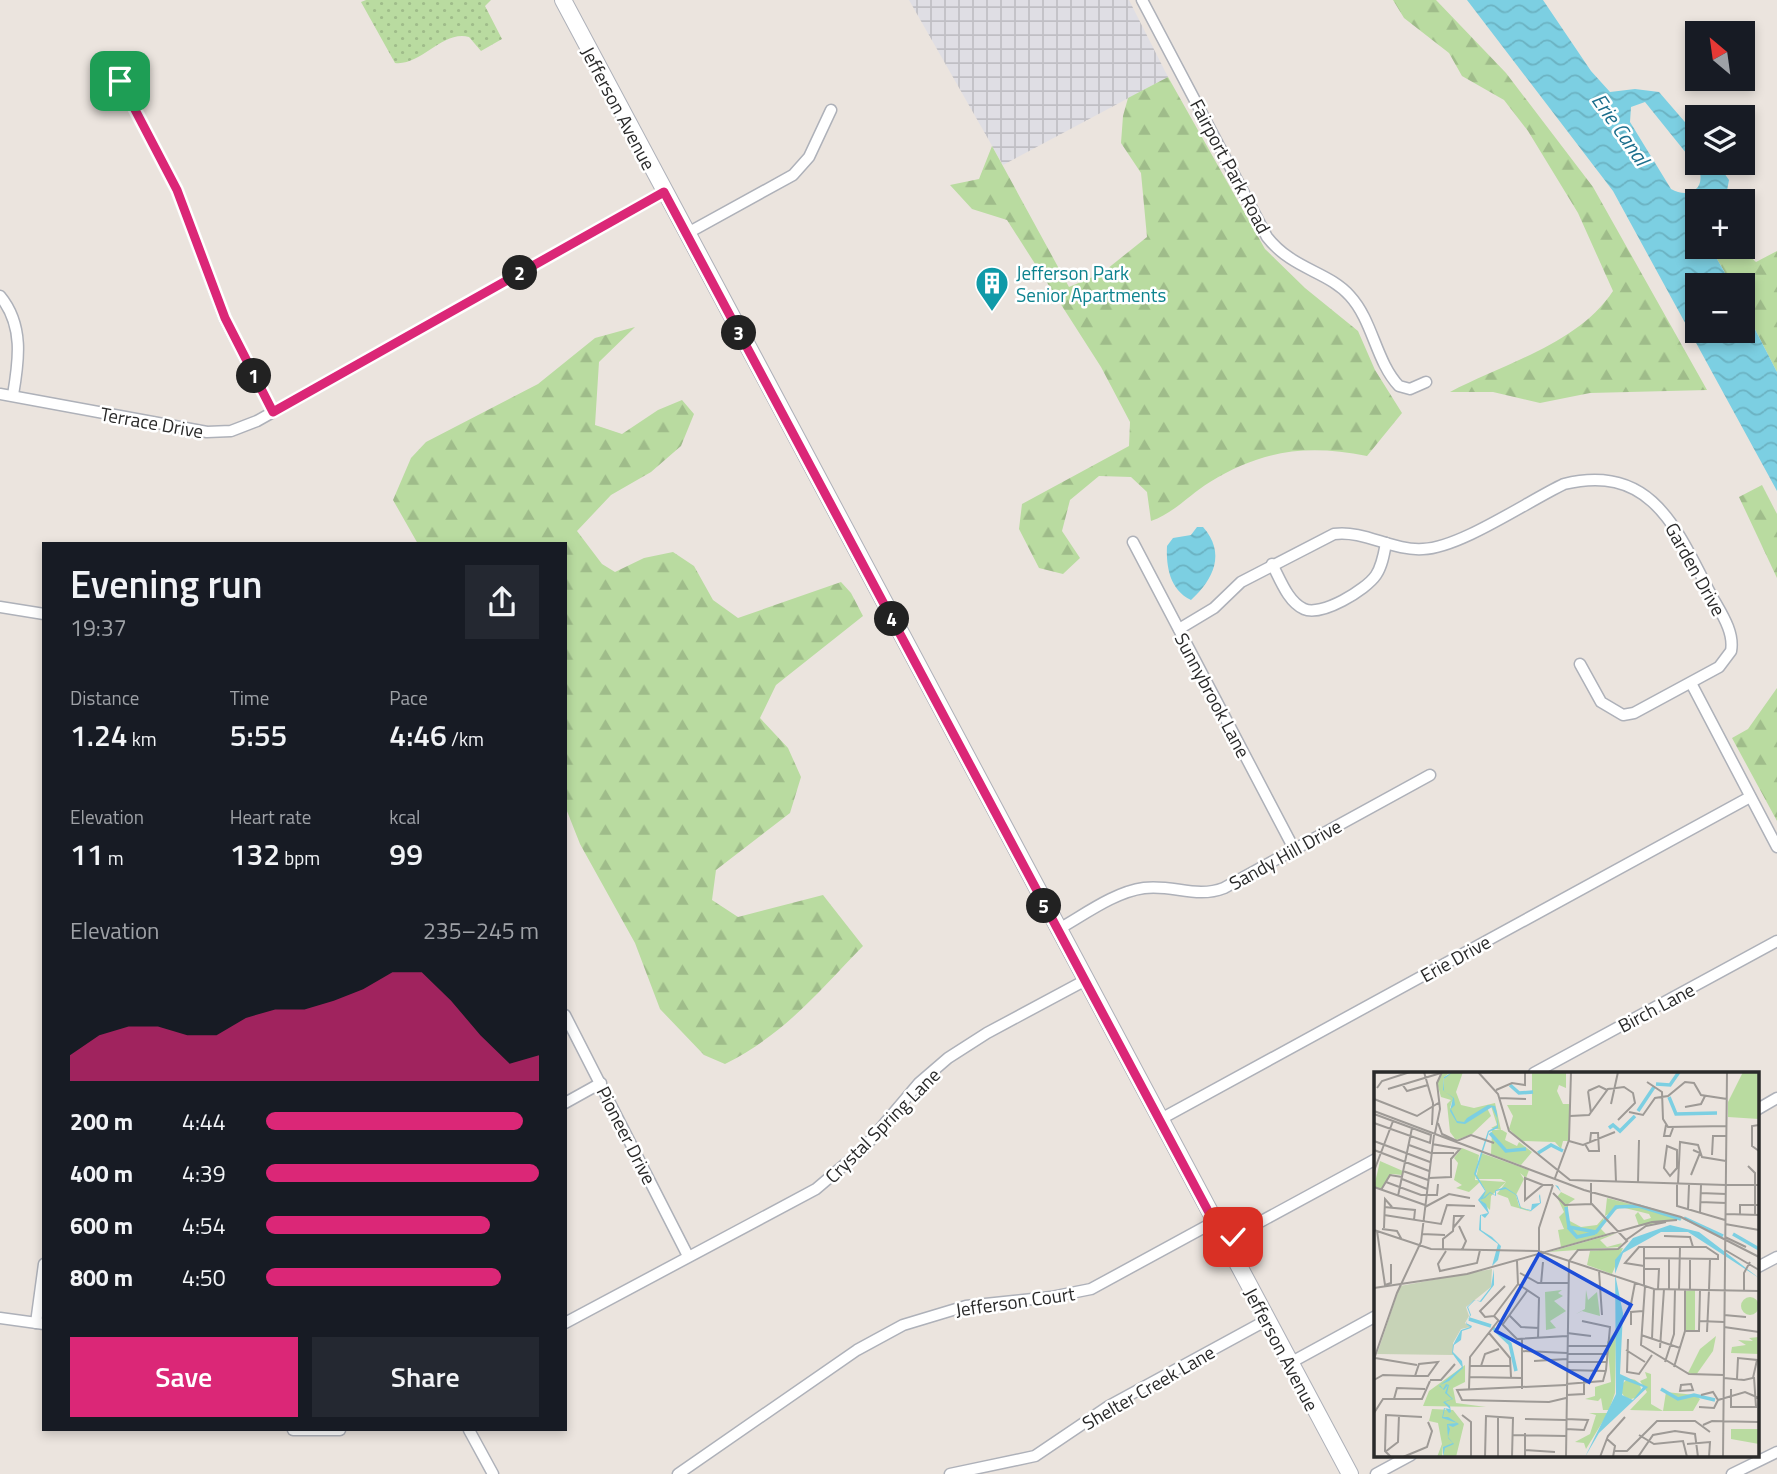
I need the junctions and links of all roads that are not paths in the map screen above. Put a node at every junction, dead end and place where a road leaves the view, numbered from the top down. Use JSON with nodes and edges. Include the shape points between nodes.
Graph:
{"nodes":[{"id":1,"x":563,"y":0,"type":"edge"},
{"id":2,"x":1142,"y":0,"type":"edge"},
{"id":3,"x":120,"y":81,"type":"dead end"},
{"id":4,"x":831,"y":110,"type":"dead end"},
{"id":5,"x":664,"y":192,"type":"junction"},
{"id":6,"x":686,"y":234,"type":"junction"},
{"id":7,"x":0,"y":296,"type":"edge"},
{"id":8,"x":1426,"y":382,"type":"dead end"},
{"id":9,"x":0,"y":394,"type":"edge"},
{"id":10,"x":13,"y":395,"type":"junction"},
{"id":11,"x":273,"y":412,"type":"junction"},
{"id":12,"x":1133,"y":542,"type":"dead end"},
{"id":13,"x":1386,"y":543,"type":"junction"},
{"id":14,"x":1272,"y":564,"type":"junction"},
{"id":15,"x":0,"y":607,"type":"edge"},
{"id":16,"x":42,"y":614,"type":"edge"},
{"id":17,"x":1179,"y":629,"type":"junction"},
{"id":18,"x":1580,"y":664,"type":"dead end"},
{"id":19,"x":1691,"y":683,"type":"junction"},
{"id":20,"x":1430,"y":775,"type":"dead end"},
{"id":21,"x":1750,"y":797,"type":"junction"},
{"id":22,"x":1293,"y":847,"type":"junction"},
{"id":23,"x":1777,"y":847,"type":"edge"},
{"id":24,"x":1057,"y":930,"type":"junction"},
{"id":25,"x":1777,"y":942,"type":"edge"},
{"id":26,"x":1084,"y":981,"type":"junction"},
{"id":27,"x":567,"y":1019,"type":"edge"},
{"id":28,"x":1536,"y":1072,"type":"edge"},
{"id":29,"x":601,"y":1083,"type":"junction"},
{"id":30,"x":1777,"y":1098,"type":"edge"},
{"id":31,"x":567,"y":1102,"type":"edge"},
{"id":32,"x":1760,"y":1108,"type":"edge"},
{"id":33,"x":1159,"y":1120,"type":"junction"},
{"id":34,"x":1374,"y":1160,"type":"edge"},
{"id":35,"x":1214,"y":1222,"type":"junction"},
{"id":36,"x":1224,"y":1241,"type":"junction"},
{"id":37,"x":688,"y":1256,"type":"junction"},
{"id":38,"x":1777,"y":1257,"type":"edge"},
{"id":39,"x":1760,"y":1266,"type":"edge"},
{"id":40,"x":42,"y":1294,"type":"edge"},
{"id":41,"x":1374,"y":1317,"type":"edge"},
{"id":42,"x":0,"y":1318,"type":"edge"},
{"id":43,"x":1267,"y":1320,"type":"junction"},
{"id":44,"x":567,"y":1322,"type":"edge"},
{"id":45,"x":40,"y":1323,"type":"edge"},
{"id":46,"x":1290,"y":1363,"type":"junction"},
{"id":47,"x":470,"y":1431,"type":"edge"},
{"id":48,"x":1777,"y":1452,"type":"edge"},
{"id":49,"x":1409,"y":1456,"type":"edge"},
{"id":50,"x":493,"y":1474,"type":"edge"},
{"id":51,"x":678,"y":1474,"type":"edge"},
{"id":52,"x":950,"y":1474,"type":"edge"},
{"id":53,"x":1350,"y":1474,"type":"edge"},
{"id":54,"x":1376,"y":1474,"type":"edge"},
{"id":55,"x":1732,"y":1474,"type":"edge"}],
"edges":[{"from":1,"to":5,"type":"street","name":"Jefferson Avenue"},
{"from":2,"to":8,"type":"street","name":"Fairport Park Road","via":[[1267,237],[1288,258],[1349,294],[1396,382],[1410,389]]},
{"from":3,"to":11,"type":"street","via":[[177,190],[225,318]]},
{"from":4,"to":6,"type":"street","via":[[809,157],[793,175]]},
{"from":5,"to":6,"type":"street","name":"Jefferson Avenue"},
{"from":5,"to":11,"type":"street","name":"Terrace Drive"},
{"from":6,"to":24,"type":"street","name":"Jefferson Avenue"},
{"from":7,"to":10,"type":"street","via":[[18,335]]},
{"from":9,"to":10,"type":"street","name":"Terrace Drive"},
{"from":10,"to":11,"type":"street","name":"Terrace Drive","via":[[207,432],[230,431]]},
{"from":12,"to":17,"type":"street","name":"Sunnybrook Lane"},
{"from":13,"to":14,"type":"street","name":"Garden Drive","via":[[1348,532],[1334,534]]},
{"from":13,"to":14,"type":"street","via":[[1377,573],[1366,587],[1323,609],[1306,610],[1293,601]]},
{"from":13,"to":19,"type":"street","name":"Garden Drive","via":[[1422,550],[1440,547],[1546,492],[1583,479],[1616,480],[1631,486],[1658,505],[1677,530],[1731,635],[1725,662]]},
{"from":14,"to":17,"type":"street","name":"Garden Drive"},
{"from":15,"to":16,"type":"street"},
{"from":17,"to":22,"type":"street","name":"Sunnybrook Lane"},
{"from":18,"to":19,"type":"street","name":"Garden Drive","via":[[1601,702],[1623,715]]},
{"from":19,"to":21,"type":"street"},
{"from":20,"to":22,"type":"street","name":"Sandy Hill Drive"},
{"from":21,"to":23,"type":"street"},
{"from":21,"to":33,"type":"street","name":"Erie Drive"},
{"from":22,"to":24,"type":"street","name":"Sandy Hill Drive","via":[[1216,891],[1134,890]]},
{"from":24,"to":26,"type":"street","name":"Jefferson Avenue"},
{"from":25,"to":28,"type":"street","name":"Birch Lane"},
{"from":26,"to":33,"type":"street","name":"Jefferson Avenue"},
{"from":26,"to":37,"type":"street","name":"Crystal Spring Lane","via":[[948,1058],[919,1083],[854,1157],[816,1189]]},
{"from":27,"to":29,"type":"street","name":"Pioneer Drive"},
{"from":29,"to":31,"type":"street"},
{"from":29,"to":37,"type":"street","name":"Pioneer Drive"},
{"from":30,"to":32,"type":"street"},
{"from":33,"to":35,"type":"street","name":"Jefferson Avenue"},
{"from":34,"to":36,"type":"street"},
{"from":35,"to":36,"type":"street","name":"Jefferson Avenue"},
{"from":35,"to":51,"type":"street","name":"Jefferson Court","via":[[1091,1289],[966,1306],[903,1325],[858,1350]]},
{"from":36,"to":43,"type":"street","name":"Jefferson Avenue"},
{"from":37,"to":44,"type":"street","name":"Crystal Spring Lane"},
{"from":38,"to":39,"type":"street"},
{"from":40,"to":45,"type":"street"},
{"from":41,"to":46,"type":"street"},
{"from":42,"to":45,"type":"street"},
{"from":43,"to":46,"type":"street","name":"Jefferson Avenue"},
{"from":43,"to":52,"type":"street","name":"Shelter Creek Lane","via":[[1109,1406],[1035,1456]]},
{"from":46,"to":53,"type":"street","name":"Jefferson Avenue"},
{"from":47,"to":50,"type":"street"},
{"from":48,"to":55,"type":"street"},
{"from":49,"to":54,"type":"street"}]}
